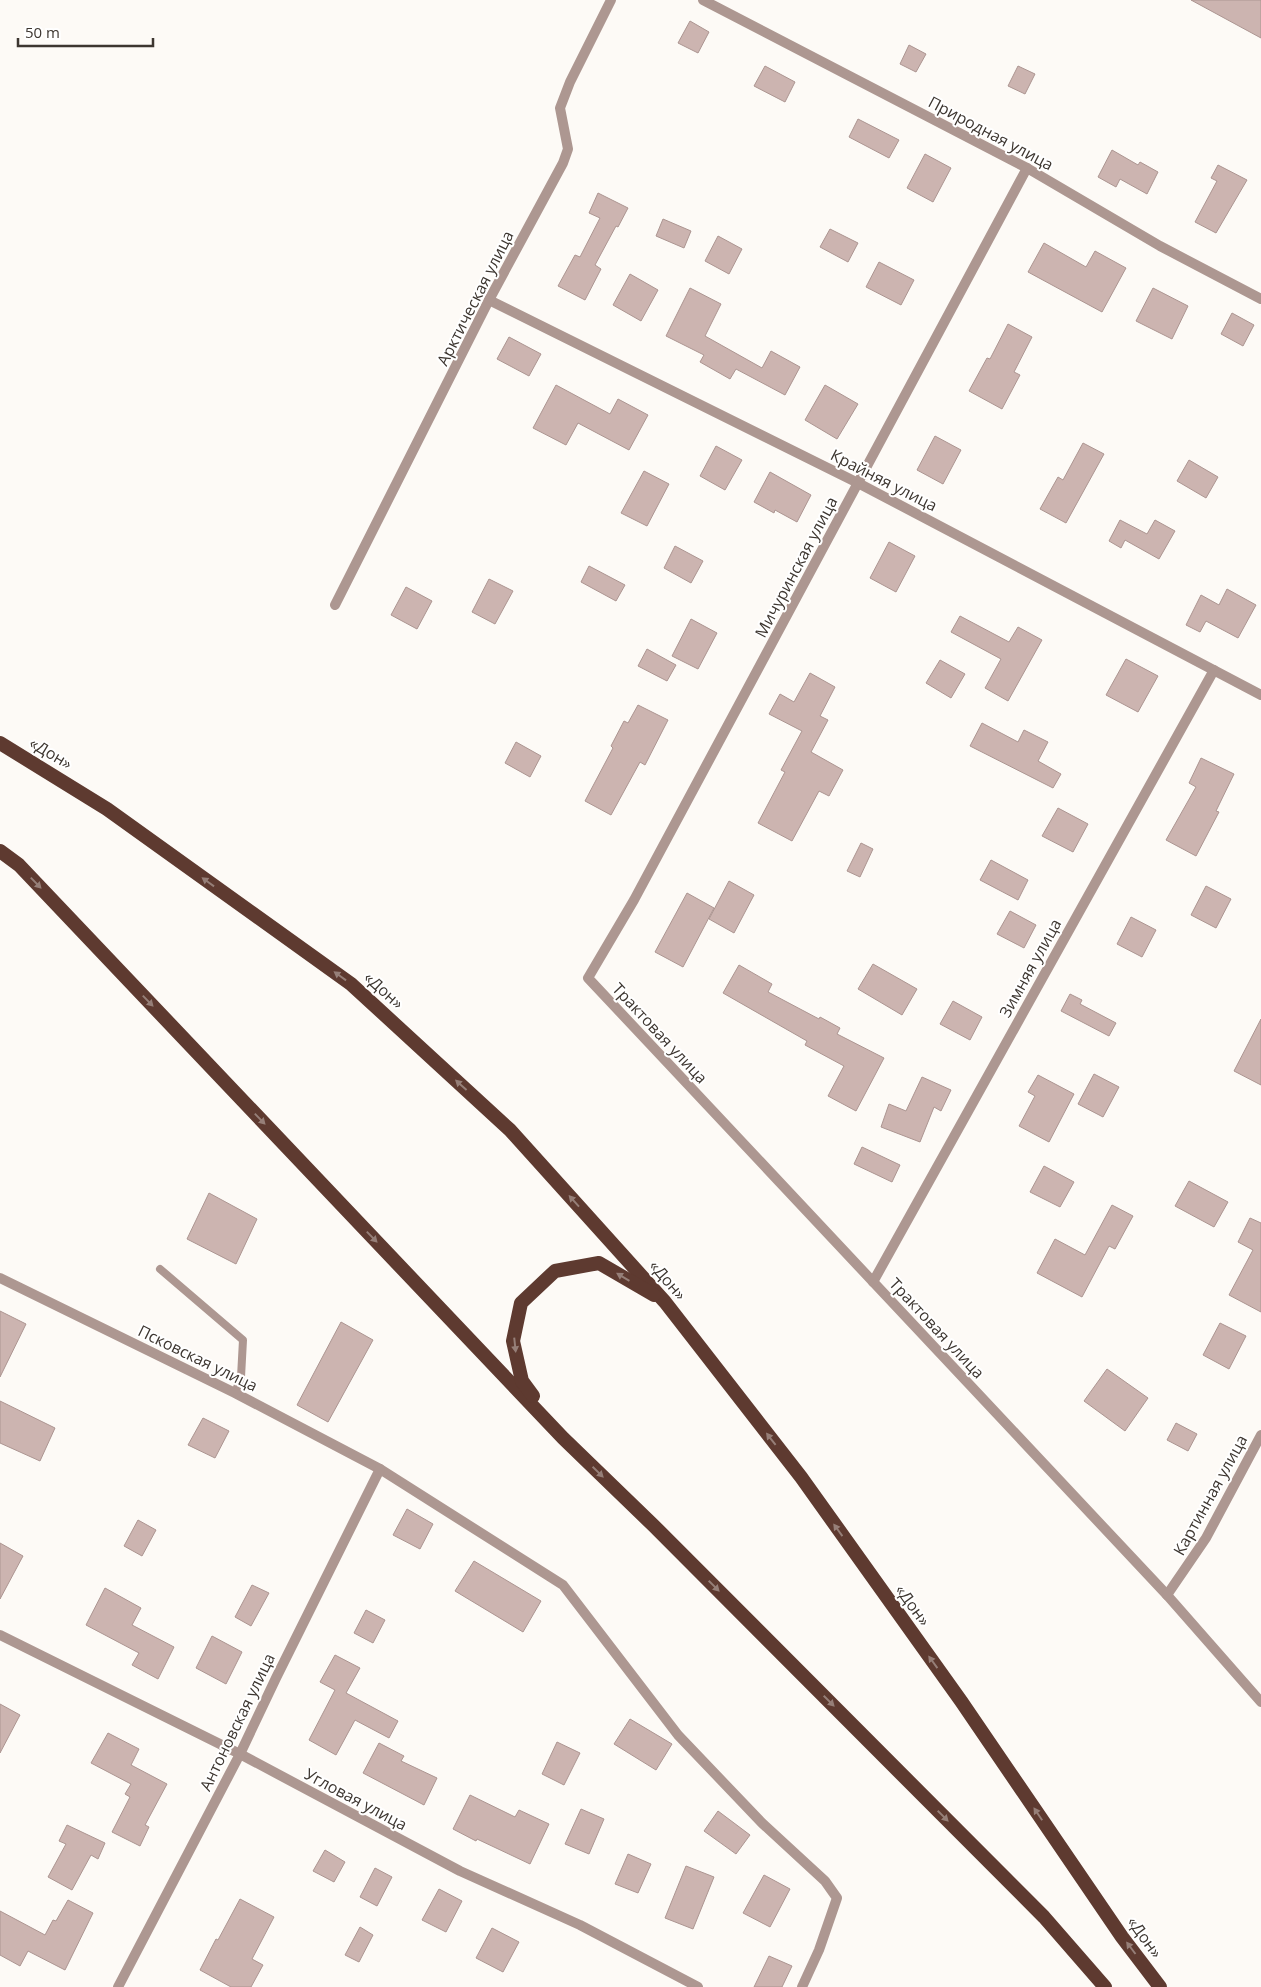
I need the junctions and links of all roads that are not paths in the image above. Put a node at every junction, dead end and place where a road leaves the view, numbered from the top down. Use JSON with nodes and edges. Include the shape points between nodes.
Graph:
{"nodes":[{"id":1,"x":611,"y":0,"type":"edge"},
{"id":2,"x":703,"y":0,"type":"edge"},
{"id":3,"x":1027,"y":168,"type":"junction"},
{"id":4,"x":1261,"y":299,"type":"edge"},
{"id":5,"x":489,"y":300,"type":"junction"},
{"id":6,"x":858,"y":483,"type":"junction"},
{"id":7,"x":335,"y":605,"type":"dead end"},
{"id":8,"x":1214,"y":670,"type":"junction"},
{"id":9,"x":1261,"y":695,"type":"edge"},
{"id":10,"x":0,"y":743,"type":"edge"},
{"id":11,"x":0,"y":851,"type":"edge"},
{"id":12,"x":588,"y":978,"type":"joint"},
{"id":13,"x":160,"y":1268,"type":"dead end"},
{"id":14,"x":0,"y":1278,"type":"edge"},
{"id":15,"x":873,"y":1282,"type":"junction"},
{"id":16,"x":665,"y":1302,"type":"junction"},
{"id":17,"x":235,"y":1393,"type":"junction"},
{"id":18,"x":563,"y":1438,"type":"junction"},
{"id":19,"x":1260,"y":1439,"type":"edge"},
{"id":20,"x":380,"y":1469,"type":"junction"},
{"id":21,"x":1168,"y":1595,"type":"junction"},
{"id":22,"x":0,"y":1635,"type":"edge"},
{"id":23,"x":1261,"y":1702,"type":"edge"},
{"id":24,"x":240,"y":1754,"type":"junction"},
{"id":25,"x":118,"y":1987,"type":"edge"},
{"id":26,"x":698,"y":1987,"type":"edge"},
{"id":27,"x":802,"y":1987,"type":"edge"},
{"id":28,"x":1105,"y":1987,"type":"edge"},
{"id":29,"x":1160,"y":1987,"type":"edge"}],
"edges":[{"from":1,"to":5,"type":"street","name":"Арктическая улица","via":[[560,108],[568,148],[563,163]]},
{"from":2,"to":3,"type":"street","name":"Природная улица"},
{"from":3,"to":4,"type":"street","name":"Природная улица","via":[[1160,246]]},
{"from":3,"to":6,"type":"street","name":"Мичуринская улица"},
{"from":5,"to":6,"type":"street","name":"Крайняя улица"},
{"from":5,"to":7,"type":"street","name":"Арктическая улица"},
{"from":6,"to":8,"type":"street","name":"Крайняя улица"},
{"from":6,"to":12,"type":"street","name":"Мичуринская улица","via":[[634,900]]},
{"from":8,"to":9,"type":"street","name":"Крайняя улица"},
{"from":8,"to":15,"type":"street","name":"Зимняя улица"},
{"from":16,"to":10,"type":"highway","name":"«Дон»","one_way":true,"via":[[510,1130],[350,984],[107,809]]},
{"from":11,"to":18,"type":"highway","one_way":true,"via":[[19,865]]},
{"from":12,"to":15,"type":"street","name":"Трактовая улица"},
{"from":13,"to":17,"type":"lane","via":[[243,1340],[242,1377]]},
{"from":14,"to":17,"type":"street","name":"Псковская улица"},
{"from":15,"to":21,"type":"street","name":"Трактовая улица"},
{"from":16,"to":18,"type":"highway","one_way":true,"via":[[599,1263],[555,1271],[521,1303],[513,1341],[522,1381]]},
{"from":29,"to":16,"type":"highway","name":"«Дон»","one_way":true,"via":[[801,1477]]},
{"from":17,"to":20,"type":"street","name":"Псковская улица"},
{"from":18,"to":28,"type":"highway","one_way":true,"via":[[1044,1917]]},
{"from":19,"to":21,"type":"street","name":"Картинная улица","via":[[1206,1538]]},
{"from":20,"to":24,"type":"street","name":"Антоновская улица"},
{"from":20,"to":27,"type":"street","name":"Псковская улица","via":[[563,1585],[678,1736],[762,1823],[825,1881],[837,1898]]},
{"from":21,"to":23,"type":"street","name":"Трактовая улица"},
{"from":22,"to":24,"type":"street","name":"Угловая улица"},
{"from":24,"to":25,"type":"street","name":"Антоновская улица"},
{"from":24,"to":26,"type":"street","name":"Угловая улица","via":[[460,1871],[580,1925]]}]}
